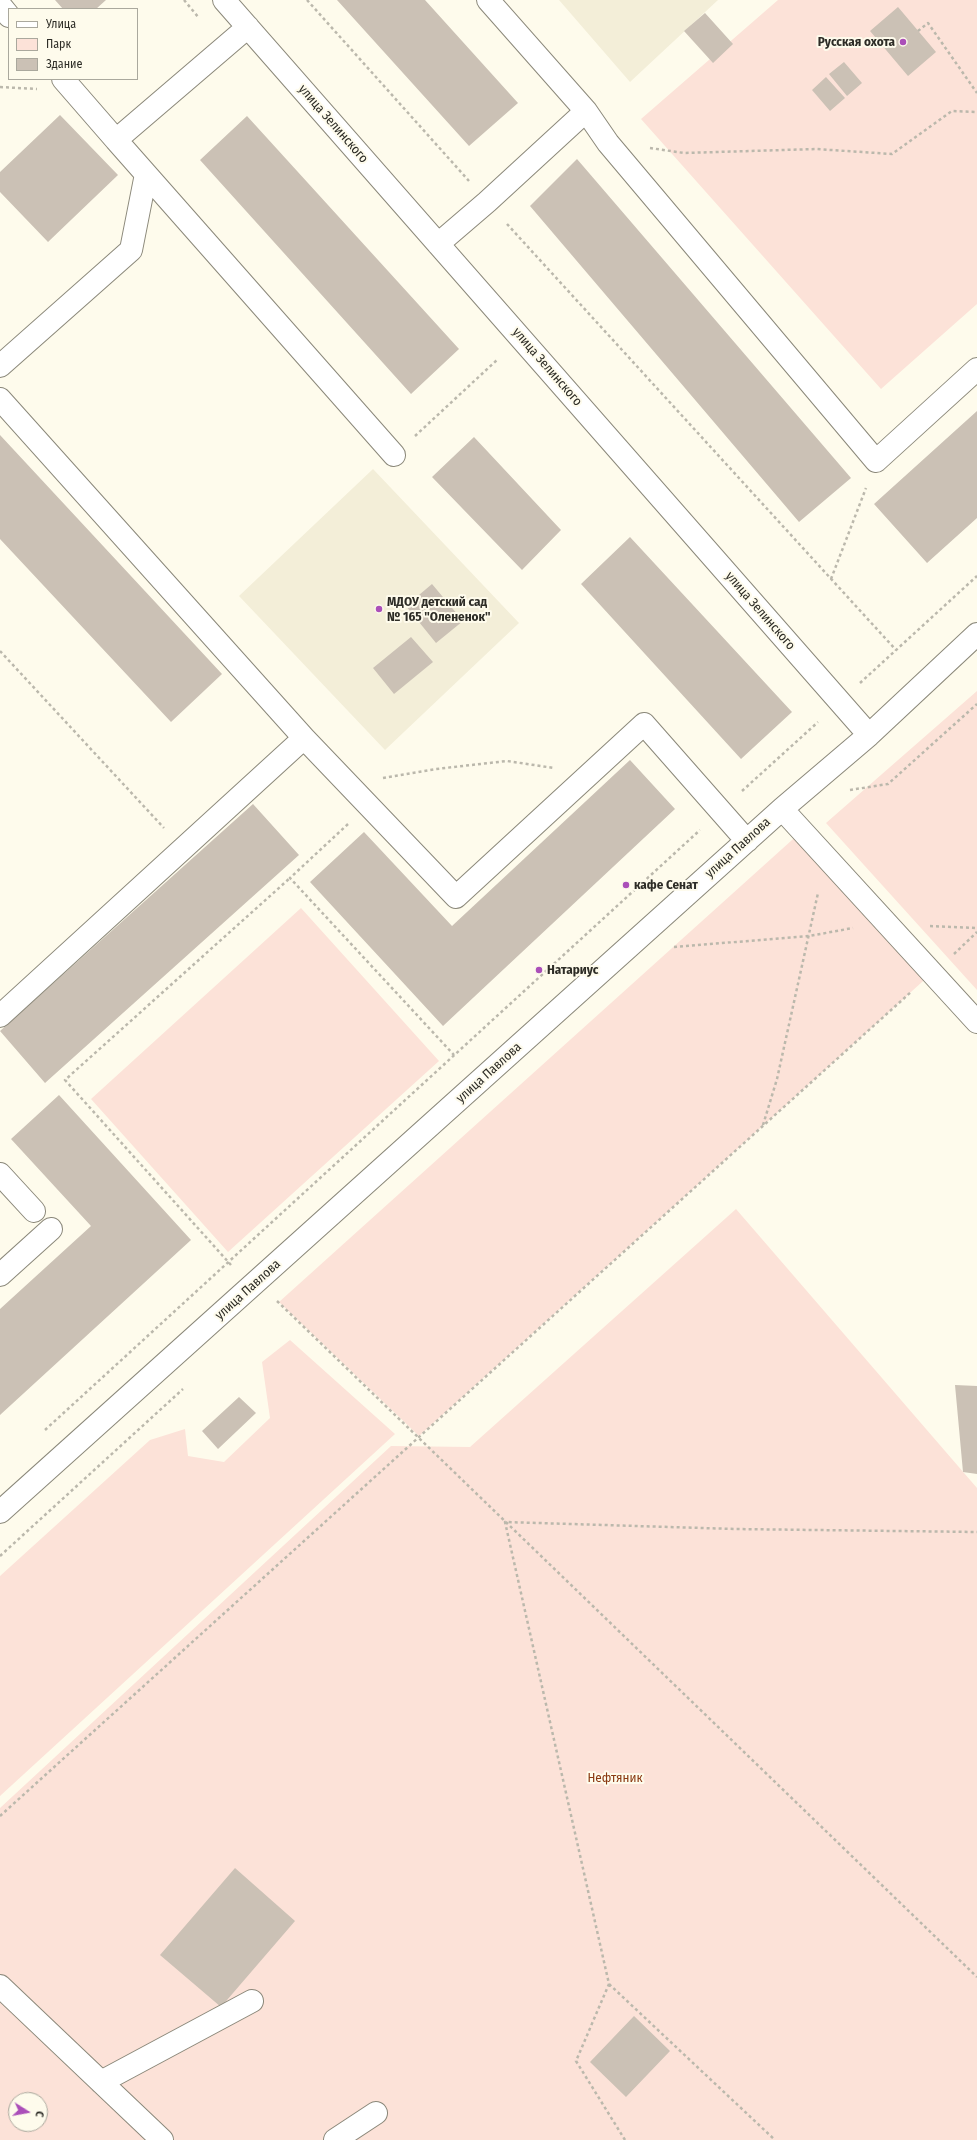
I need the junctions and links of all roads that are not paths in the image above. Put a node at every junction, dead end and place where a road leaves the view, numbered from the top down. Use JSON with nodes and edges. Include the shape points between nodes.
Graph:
{"nodes":[{"id":1,"x":224,"y":0,"type":"edge"},
{"id":2,"x":488,"y":0,"type":"edge"},
{"id":3,"x":0,"y":5,"type":"edge"},
{"id":4,"x":8,"y":15,"type":"edge"},
{"id":5,"x":248,"y":27,"type":"junction"},
{"id":6,"x":64,"y":80,"type":"edge"},
{"id":7,"x":586,"y":111,"type":"junction"},
{"id":8,"x":116,"y":140,"type":"junction"},
{"id":9,"x":146,"y":174,"type":"junction"},
{"id":10,"x":438,"y":244,"type":"junction"},
{"id":11,"x":0,"y":366,"type":"edge"},
{"id":12,"x":977,"y":369,"type":"edge"},
{"id":13,"x":0,"y":399,"type":"edge"},
{"id":14,"x":394,"y":455,"type":"road end"},
{"id":15,"x":977,"y":634,"type":"edge"},
{"id":16,"x":869,"y":735,"type":"junction"},
{"id":17,"x":304,"y":738,"type":"junction"},
{"id":18,"x":782,"y":809,"type":"junction"},
{"id":19,"x":747,"y":841,"type":"junction"},
{"id":20,"x":0,"y":1016,"type":"edge"},
{"id":21,"x":977,"y":1022,"type":"edge"},
{"id":22,"x":0,"y":1174,"type":"edge"},
{"id":23,"x":34,"y":1211,"type":"dead end"},
{"id":24,"x":50,"y":1229,"type":"dead end"},
{"id":25,"x":0,"y":1275,"type":"edge"},
{"id":26,"x":0,"y":1512,"type":"edge"},
{"id":27,"x":0,"y":1986,"type":"edge"},
{"id":28,"x":252,"y":2001,"type":"dead end"},
{"id":29,"x":101,"y":2082,"type":"junction"},
{"id":30,"x":376,"y":2113,"type":"dead end"},
{"id":31,"x":162,"y":2140,"type":"edge"},
{"id":32,"x":335,"y":2140,"type":"edge"}],
"edges":[{"from":1,"to":5,"type":"street","name":"улица Зелинского"},
{"from":2,"to":7,"type":"street"},
{"from":3,"to":4,"type":"street"},
{"from":5,"to":8,"type":"street"},
{"from":5,"to":10,"type":"street","name":"улица Зелинского"},
{"from":6,"to":8,"type":"street"},
{"from":7,"to":10,"type":"street"},
{"from":7,"to":12,"type":"street","via":[[608,143],[876,461]]},
{"from":8,"to":9,"type":"street"},
{"from":9,"to":11,"type":"street","via":[[131,250]]},
{"from":9,"to":14,"type":"street"},
{"from":10,"to":16,"type":"street","name":"улица Зелинского"},
{"from":13,"to":17,"type":"street"},
{"from":15,"to":16,"type":"street","name":"улица Павлова"},
{"from":16,"to":18,"type":"street","name":"улица Павлова"},
{"from":17,"to":19,"type":"street","via":[[456,897],[644,724]]},
{"from":17,"to":20,"type":"street"},
{"from":18,"to":19,"type":"street","name":"улица Павлова"},
{"from":18,"to":21,"type":"street"},
{"from":19,"to":26,"type":"street","name":"улица Павлова"},
{"from":22,"to":23,"type":"street"},
{"from":24,"to":25,"type":"street"},
{"from":27,"to":29,"type":"street"},
{"from":28,"to":29,"type":"street"},
{"from":29,"to":31,"type":"street"},
{"from":30,"to":32,"type":"street"}]}
